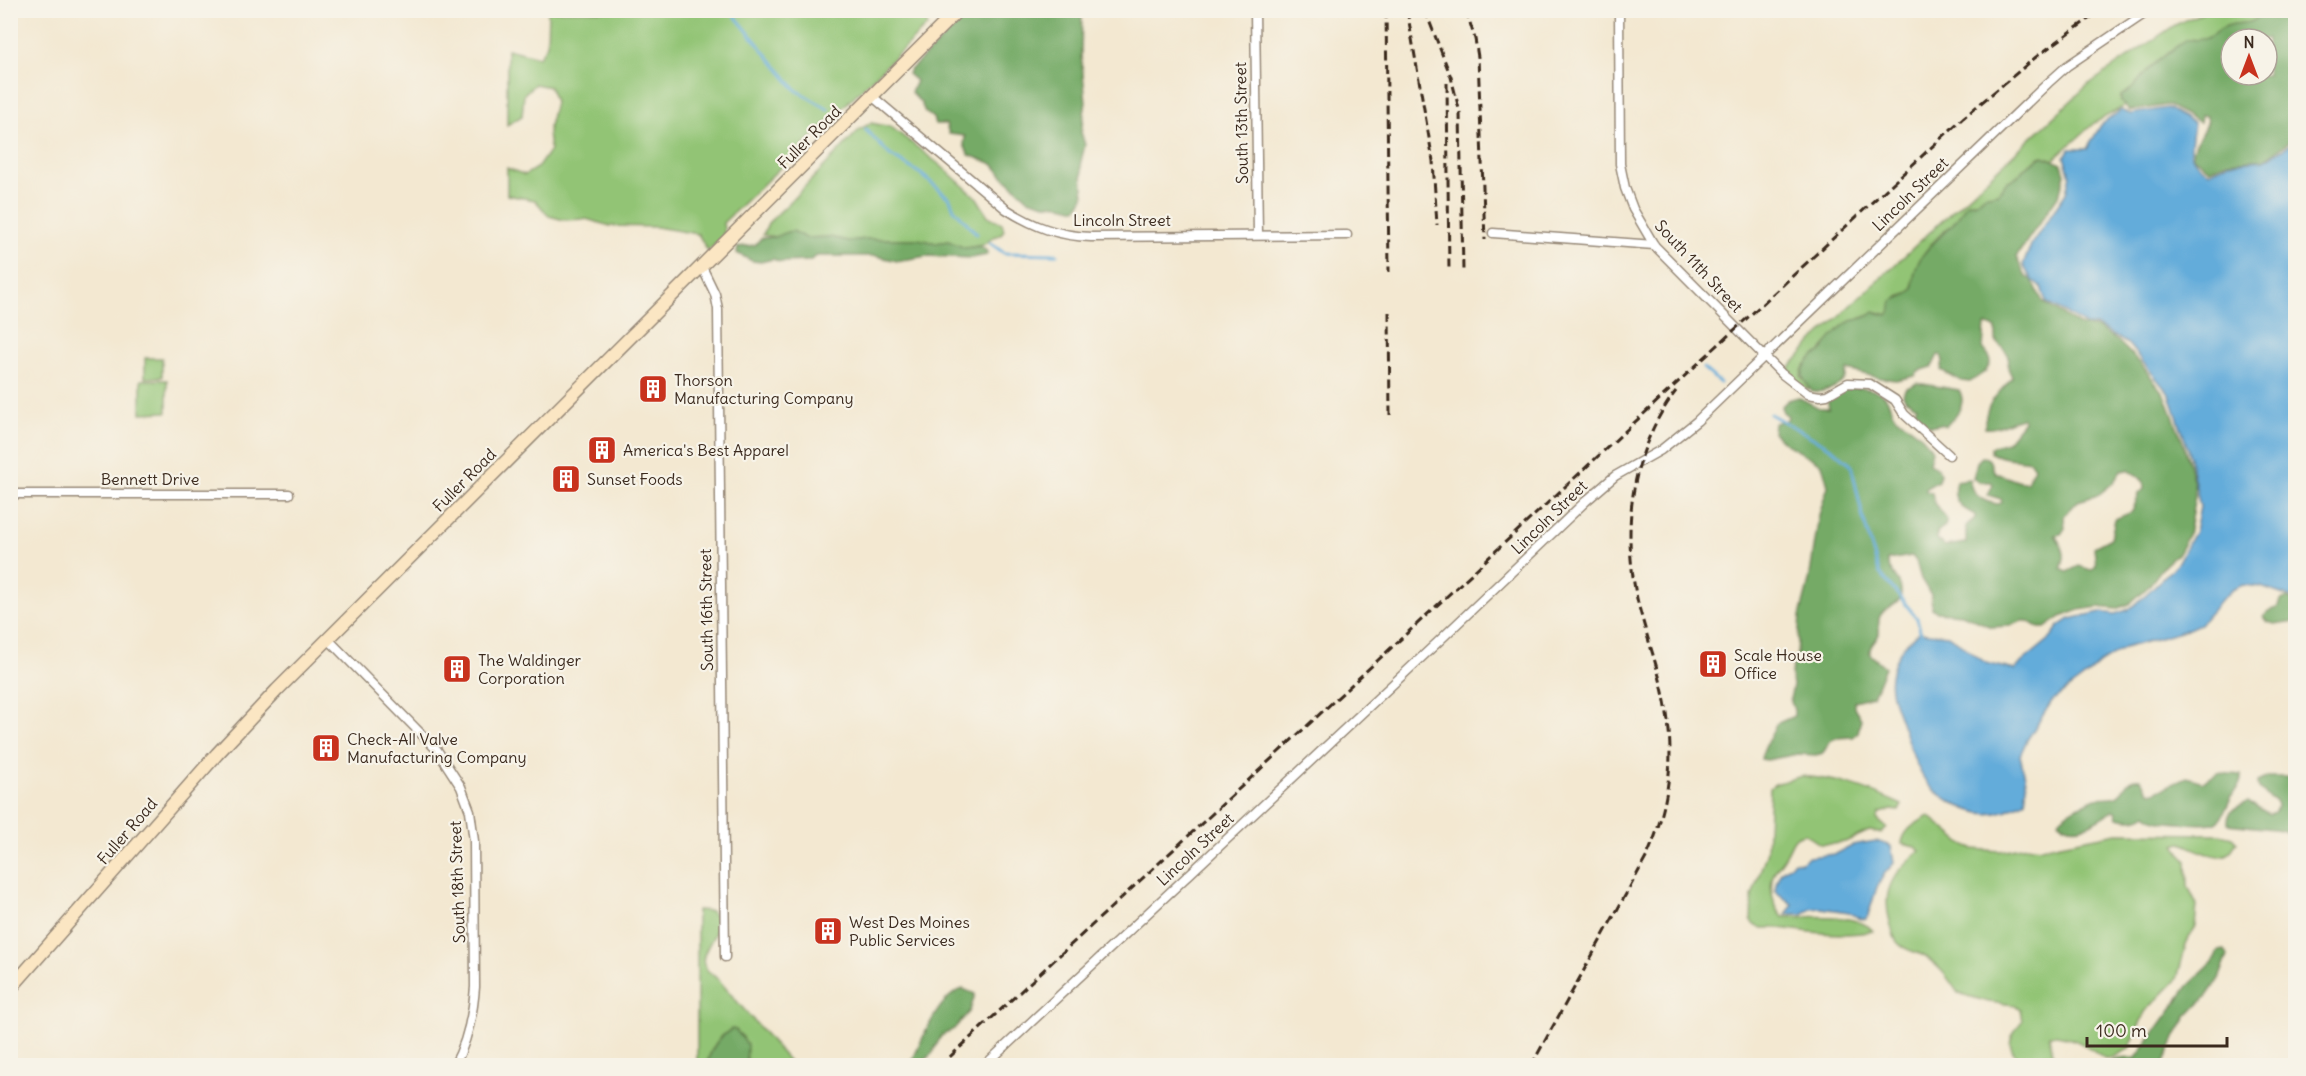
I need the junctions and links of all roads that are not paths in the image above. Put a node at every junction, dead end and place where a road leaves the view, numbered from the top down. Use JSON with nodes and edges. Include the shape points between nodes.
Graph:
{"nodes":[{"id":1,"x":958,"y":10,"type":"edge"},
{"id":2,"x":1255,"y":10,"type":"edge"},
{"id":3,"x":1619,"y":10,"type":"edge"},
{"id":4,"x":2150,"y":10,"type":"edge"},
{"id":5,"x":873,"y":97,"type":"junction"},
{"id":6,"x":1493,"y":233,"type":"dead end"},
{"id":7,"x":1258,"y":235,"type":"junction"},
{"id":8,"x":1347,"y":235,"type":"dead end"},
{"id":9,"x":1654,"y":245,"type":"junction"},
{"id":10,"x":702,"y":267,"type":"junction"},
{"id":11,"x":1763,"y":355,"type":"junction"},
{"id":12,"x":1949,"y":455,"type":"dead end"},
{"id":13,"x":10,"y":494,"type":"edge"},
{"id":14,"x":289,"y":494,"type":"dead end"},
{"id":15,"x":328,"y":639,"type":"junction"},
{"id":16,"x":724,"y":957,"type":"dead end"},
{"id":17,"x":10,"y":989,"type":"edge"},
{"id":18,"x":454,"y":1065,"type":"edge"},
{"id":19,"x":984,"y":1065,"type":"edge"}],
"edges":[{"from":1,"to":5,"type":"street","name":"Fuller Road"},
{"from":2,"to":7,"type":"street","name":"South 13th Street"},
{"from":3,"to":9,"type":"street","name":"South 11th Street","via":[[1620,164],[1633,210]]},
{"from":4,"to":11,"type":"street","name":"Lincoln Street","via":[[2048,83]]},
{"from":5,"to":7,"type":"street","name":"Lincoln Street","via":[[1006,210],[1047,231],[1076,236]]},
{"from":5,"to":10,"type":"street","name":"Fuller Road"},
{"from":6,"to":9,"type":"street"},
{"from":7,"to":8,"type":"street","name":"Lincoln Street"},
{"from":9,"to":11,"type":"street","name":"South 11th Street"},
{"from":10,"to":15,"type":"street","name":"Fuller Road"},
{"from":10,"to":16,"type":"street","name":"South 16th Street","via":[[718,309]]},
{"from":11,"to":12,"type":"street","name":"South 11th Street","via":[[1808,394],[1827,394],[1848,383],[1870,384],[1895,400],[1904,414]]},
{"from":11,"to":19,"type":"street","name":"Lincoln Street","via":[[1678,437],[1615,476],[1586,501]]},
{"from":13,"to":14,"type":"street","name":"Bennett Drive"},
{"from":15,"to":17,"type":"street","name":"Fuller Road","via":[[217,754]]},
{"from":15,"to":18,"type":"street","name":"South 18th Street","via":[[437,750],[462,787],[470,811],[474,841],[475,987],[468,1029]]}]}
